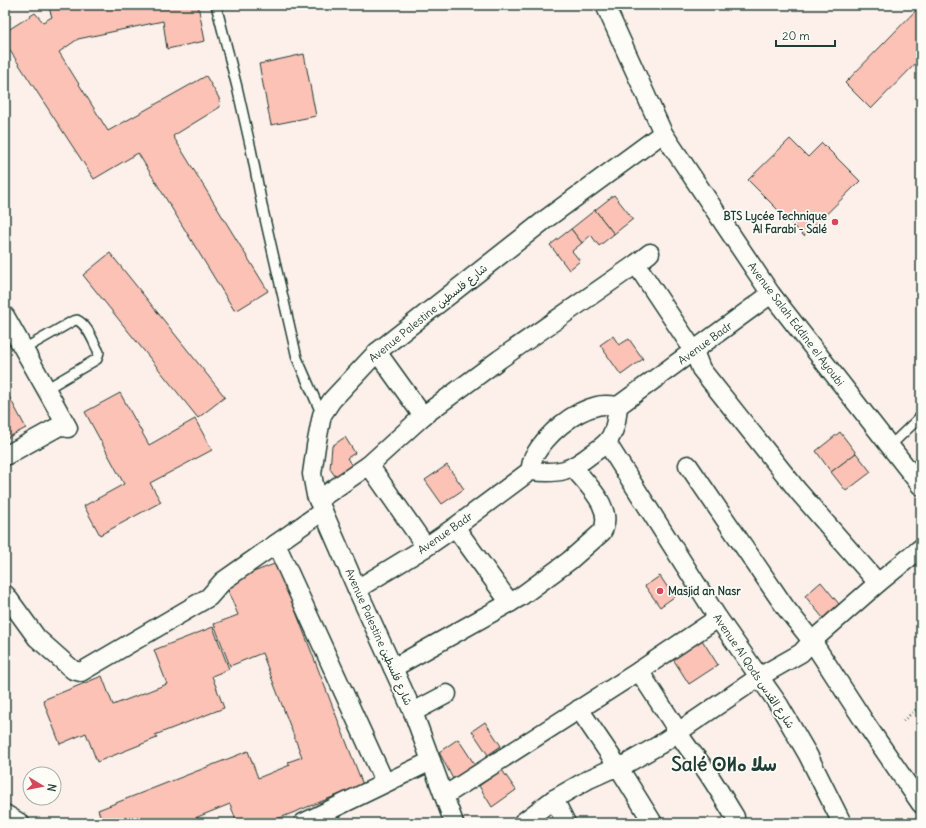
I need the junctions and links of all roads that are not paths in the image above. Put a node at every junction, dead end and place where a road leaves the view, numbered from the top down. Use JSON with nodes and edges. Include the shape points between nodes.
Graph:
{"nodes":[{"id":1,"x":216,"y":5,"type":"edge"},
{"id":2,"x":604,"y":5,"type":"edge"},
{"id":3,"x":663,"y":133,"type":"junction"},
{"id":4,"x":771,"y":294,"type":"junction"},
{"id":5,"x":5,"y":316,"type":"edge"},
{"id":6,"x":24,"y":349,"type":"junction"},
{"id":7,"x":694,"y":351,"type":"junction"},
{"id":8,"x":377,"y":352,"type":"junction"},
{"id":9,"x":46,"y":389,"type":"junction"},
{"id":10,"x":618,"y":406,"type":"junction"},
{"id":11,"x":322,"y":415,"type":"junction"},
{"id":12,"x":423,"y":416,"type":"junction"},
{"id":13,"x":921,"y":416,"type":"edge"},
{"id":14,"x":607,"y":443,"type":"junction"},
{"id":15,"x":890,"y":446,"type":"junction"},
{"id":16,"x":5,"y":456,"type":"edge"},
{"id":17,"x":369,"y":465,"type":"junction"},
{"id":18,"x":688,"y":465,"type":"dead end"},
{"id":19,"x":574,"y":468,"type":"junction"},
{"id":20,"x":530,"y":471,"type":"junction"},
{"id":21,"x":921,"y":486,"type":"edge"},
{"id":22,"x":320,"y":506,"type":"junction"},
{"id":23,"x":455,"y":527,"type":"junction"},
{"id":24,"x":276,"y":544,"type":"junction"},
{"id":25,"x":426,"y":547,"type":"junction"},
{"id":26,"x":921,"y":548,"type":"edge"},
{"id":27,"x":878,"y":583,"type":"junction"},
{"id":28,"x":357,"y":589,"type":"junction"},
{"id":29,"x":5,"y":594,"type":"edge"},
{"id":30,"x":510,"y":603,"type":"junction"},
{"id":31,"x":718,"y":618,"type":"junction"},
{"id":32,"x":812,"y":640,"type":"junction"},
{"id":33,"x":393,"y":668,"type":"junction"},
{"id":34,"x":639,"y":671,"type":"junction"},
{"id":35,"x":759,"y":677,"type":"junction"},
{"id":36,"x":447,"y":694,"type":"dead end"},
{"id":37,"x":578,"y":709,"type":"junction"},
{"id":38,"x":413,"y":712,"type":"junction"},
{"id":39,"x":678,"y":731,"type":"junction"},
{"id":40,"x":431,"y":761,"type":"junction"},
{"id":41,"x":619,"y":768,"type":"junction"},
{"id":42,"x":385,"y":783,"type":"junction"},
{"id":43,"x":444,"y":796,"type":"junction"},
{"id":44,"x":554,"y":799,"type":"junction"},
{"id":45,"x":921,"y":804,"type":"edge"},
{"id":46,"x":5,"y":814,"type":"edge"},
{"id":47,"x":735,"y":817,"type":"dead end"},
{"id":48,"x":20,"y":823,"type":"edge"},
{"id":49,"x":303,"y":823,"type":"edge"},
{"id":50,"x":454,"y":823,"type":"edge"},
{"id":51,"x":522,"y":823,"type":"edge"},
{"id":52,"x":566,"y":823,"type":"edge"},
{"id":53,"x":653,"y":823,"type":"edge"},
{"id":54,"x":842,"y":823,"type":"edge"}],
"edges":[{"from":1,"to":11,"type":"lane","via":[[239,95],[297,358]]},
{"from":2,"to":3,"type":"street","name":"Avenue Salah Eddine el Ayoubi"},
{"from":3,"to":4,"type":"street","name":"Avenue Salah Eddine el Ayoubi"},
{"from":3,"to":8,"type":"street","name":"Avenue Palestine شارع فلسطين","via":[[521,238]]},
{"from":4,"to":7,"type":"street","name":"Avenue Badr"},
{"from":4,"to":15,"type":"street","name":"Avenue Salah Eddine el Ayoubi"},
{"from":5,"to":6,"type":"street"},
{"from":6,"to":9,"type":"street"},
{"from":6,"to":9,"type":"lane","via":[[77,320],[99,352],[97,359]]},
{"from":7,"to":10,"type":"street","name":"Avenue Badr"},
{"from":7,"to":12,"type":"street","via":[[643,259]]},
{"from":7,"to":27,"type":"street","via":[[701,369],[798,491]]},
{"from":8,"to":11,"type":"street","name":"Avenue Palestine شارع فلسطين","via":[[339,391]]},
{"from":8,"to":12,"type":"street"},
{"from":9,"to":16,"type":"street","via":[[67,425]]},
{"from":10,"to":14,"type":"street","via":[[615,428]]},
{"from":10,"to":20,"type":"street","via":[[597,406],[566,422],[554,432],[534,457]]},
{"from":11,"to":22,"type":"street","name":"Avenue Palestine شارع فلسطين","via":[[312,474]]},
{"from":12,"to":17,"type":"street"},
{"from":13,"to":15,"type":"lane"},
{"from":14,"to":19,"type":"street"},
{"from":14,"to":31,"type":"street","name":"Avenue Al Qods شارع القدس"},
{"from":15,"to":21,"type":"street","name":"Avenue Salah Eddine el Ayoubi"},
{"from":17,"to":22,"type":"street"},
{"from":17,"to":25,"type":"street"},
{"from":18,"to":32,"type":"street","via":[[785,607]]},
{"from":19,"to":20,"type":"street","via":[[552,472]]},
{"from":19,"to":30,"type":"street","via":[[601,503],[605,515],[604,529],[569,561]]},
{"from":20,"to":23,"type":"street","name":"Avenue Badr"},
{"from":22,"to":24,"type":"street"},
{"from":22,"to":28,"type":"street","name":"Avenue Palestine شارع فلسطين"},
{"from":23,"to":25,"type":"street","name":"Avenue Badr"},
{"from":23,"to":30,"type":"street"},
{"from":24,"to":29,"type":"street","via":[[224,581],[209,597],[81,672],[73,670],[37,638]]},
{"from":24,"to":42,"type":"street"},
{"from":25,"to":28,"type":"street","name":"Avenue Badr"},
{"from":26,"to":27,"type":"street"},
{"from":27,"to":32,"type":"street"},
{"from":28,"to":33,"type":"street","name":"Avenue Palestine شارع فلسطين"},
{"from":30,"to":33,"type":"street"},
{"from":31,"to":34,"type":"street"},
{"from":31,"to":35,"type":"street","name":"Avenue Al Qods شارع القدس"},
{"from":32,"to":35,"type":"street","via":[[800,652]]},
{"from":32,"to":45,"type":"street"},
{"from":33,"to":38,"type":"street","name":"Avenue Palestine شارع فلسطين"},
{"from":34,"to":37,"type":"street"},
{"from":34,"to":39,"type":"street"},
{"from":35,"to":39,"type":"street"},
{"from":35,"to":54,"type":"street","name":"Avenue Al Qods شارع القدس","via":[[779,705],[808,755]]},
{"from":36,"to":38,"type":"street"},
{"from":37,"to":41,"type":"street"},
{"from":37,"to":43,"type":"street"},
{"from":38,"to":40,"type":"street","name":"Avenue Palestine شارع فلسطين"},
{"from":39,"to":41,"type":"street"},
{"from":39,"to":47,"type":"street"},
{"from":40,"to":42,"type":"street"},
{"from":40,"to":43,"type":"street","name":"Avenue Palestine شارع فلسطين"},
{"from":41,"to":44,"type":"street","via":[[589,779]]},
{"from":41,"to":53,"type":"street"},
{"from":42,"to":49,"type":"street"},
{"from":43,"to":50,"type":"street","name":"Avenue Palestine شارع فلسطين"},
{"from":44,"to":51,"type":"street"},
{"from":44,"to":52,"type":"street"},
{"from":46,"to":48,"type":"street"}]}
